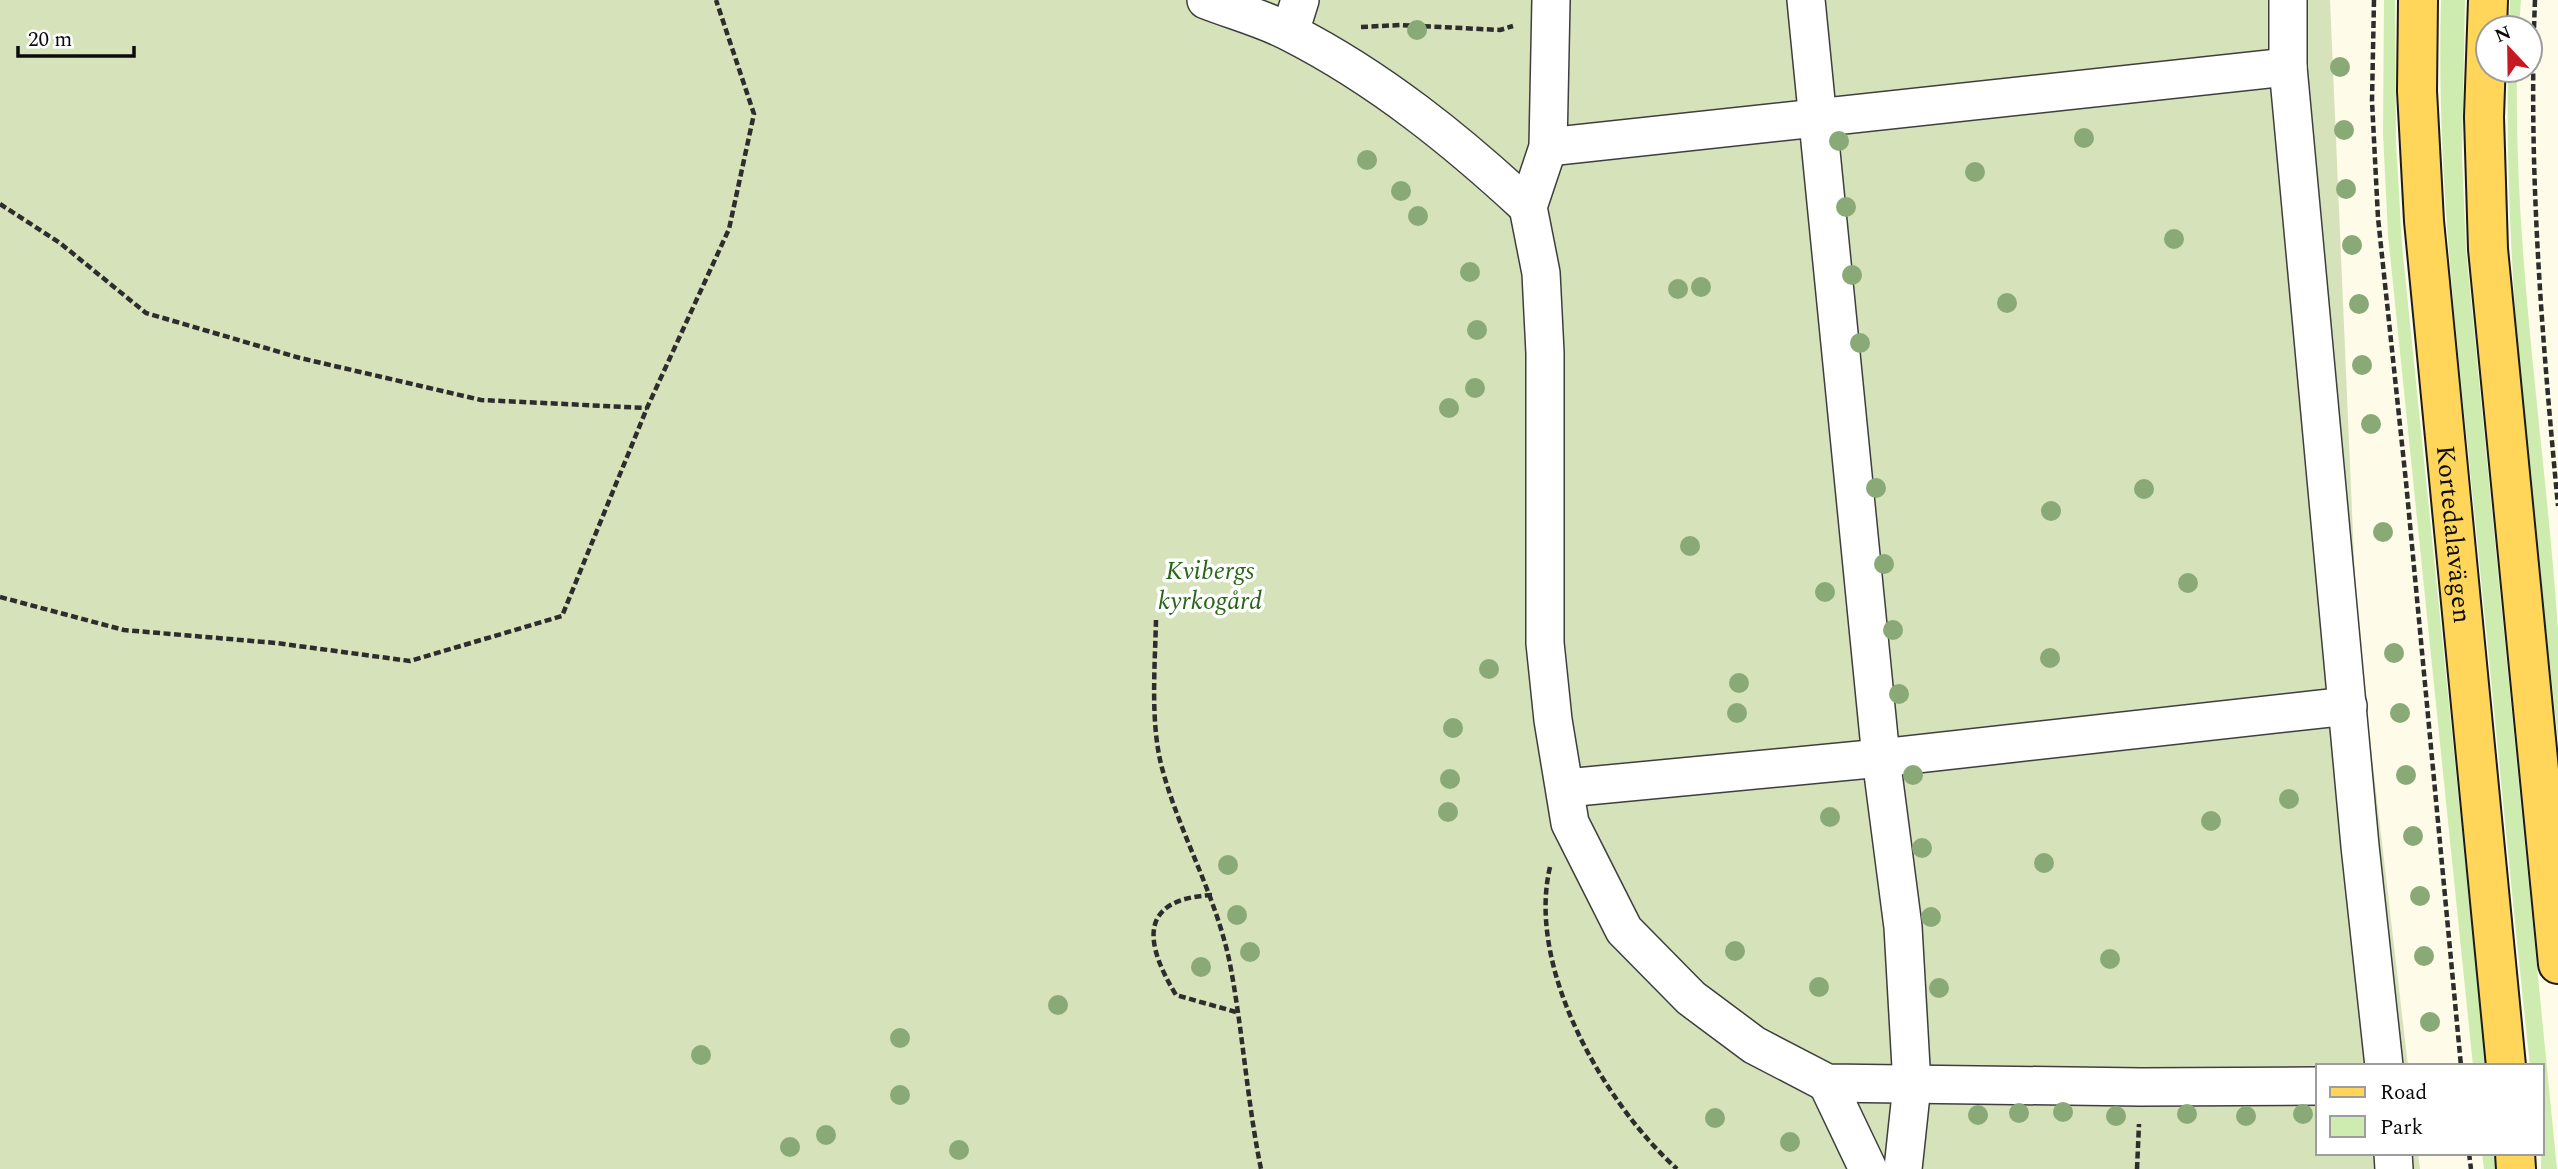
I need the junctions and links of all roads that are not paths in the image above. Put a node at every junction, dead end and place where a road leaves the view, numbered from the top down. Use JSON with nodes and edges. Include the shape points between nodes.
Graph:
{"nodes":[{"id":1,"x":1206,"y":0,"type":"edge"},
{"id":2,"x":1806,"y":0,"type":"edge"},
{"id":3,"x":2288,"y":0,"type":"edge"},
{"id":4,"x":2418,"y":0,"type":"edge"},
{"id":5,"x":2488,"y":0,"type":"edge"},
{"id":6,"x":1551,"y":8,"type":"edge"},
{"id":7,"x":1295,"y":16,"type":"edge"},
{"id":8,"x":2288,"y":67,"type":"junction"},
{"id":9,"x":1818,"y":117,"type":"junction"},
{"id":10,"x":1548,"y":147,"type":"junction"},
{"id":11,"x":1528,"y":207,"type":"junction"},
{"id":12,"x":2348,"y":706,"type":"junction"},
{"id":13,"x":1881,"y":758,"type":"junction"},
{"id":14,"x":1568,"y":806,"type":"junction"},
{"id":15,"x":2558,"y":964,"type":"edge"},
{"id":16,"x":2384,"y":1064,"type":"edge"},
{"id":17,"x":2506,"y":1064,"type":"edge"},
{"id":18,"x":1827,"y":1083,"type":"junction"},
{"id":19,"x":1912,"y":1085,"type":"junction"},
{"id":20,"x":2316,"y":1086,"type":"edge"},
{"id":21,"x":1868,"y":1169,"type":"edge"},
{"id":22,"x":1903,"y":1169,"type":"edge"}],
"edges":[{"from":1,"to":7,"type":"lane"},
{"from":2,"to":9,"type":"lane"},
{"from":3,"to":8,"type":"lane"},
{"from":4,"to":17,"type":"main road","name":"Kortedalavägen","via":[[2424,221]]},
{"from":5,"to":15,"type":"main road","via":[[2484,117],[2488,249]]},
{"from":6,"to":10,"type":"lane"},
{"from":7,"to":11,"type":"lane","via":[[1379,86],[1468,151]]},
{"from":8,"to":9,"type":"lane"},
{"from":8,"to":12,"type":"lane"},
{"from":9,"to":10,"type":"lane"},
{"from":9,"to":13,"type":"lane"},
{"from":10,"to":11,"type":"lane"},
{"from":11,"to":14,"type":"lane","via":[[1541,273],[1545,353],[1545,643]]},
{"from":12,"to":13,"type":"lane"},
{"from":12,"to":16,"type":"lane"},
{"from":13,"to":14,"type":"lane"},
{"from":13,"to":19,"type":"lane","via":[[1903,927]]},
{"from":14,"to":18,"type":"lane","via":[[1624,930],[1691,998],[1754,1045]]},
{"from":18,"to":19,"type":"lane"},
{"from":18,"to":21,"type":"lane"},
{"from":19,"to":20,"type":"lane"},
{"from":19,"to":22,"type":"lane"}]}
